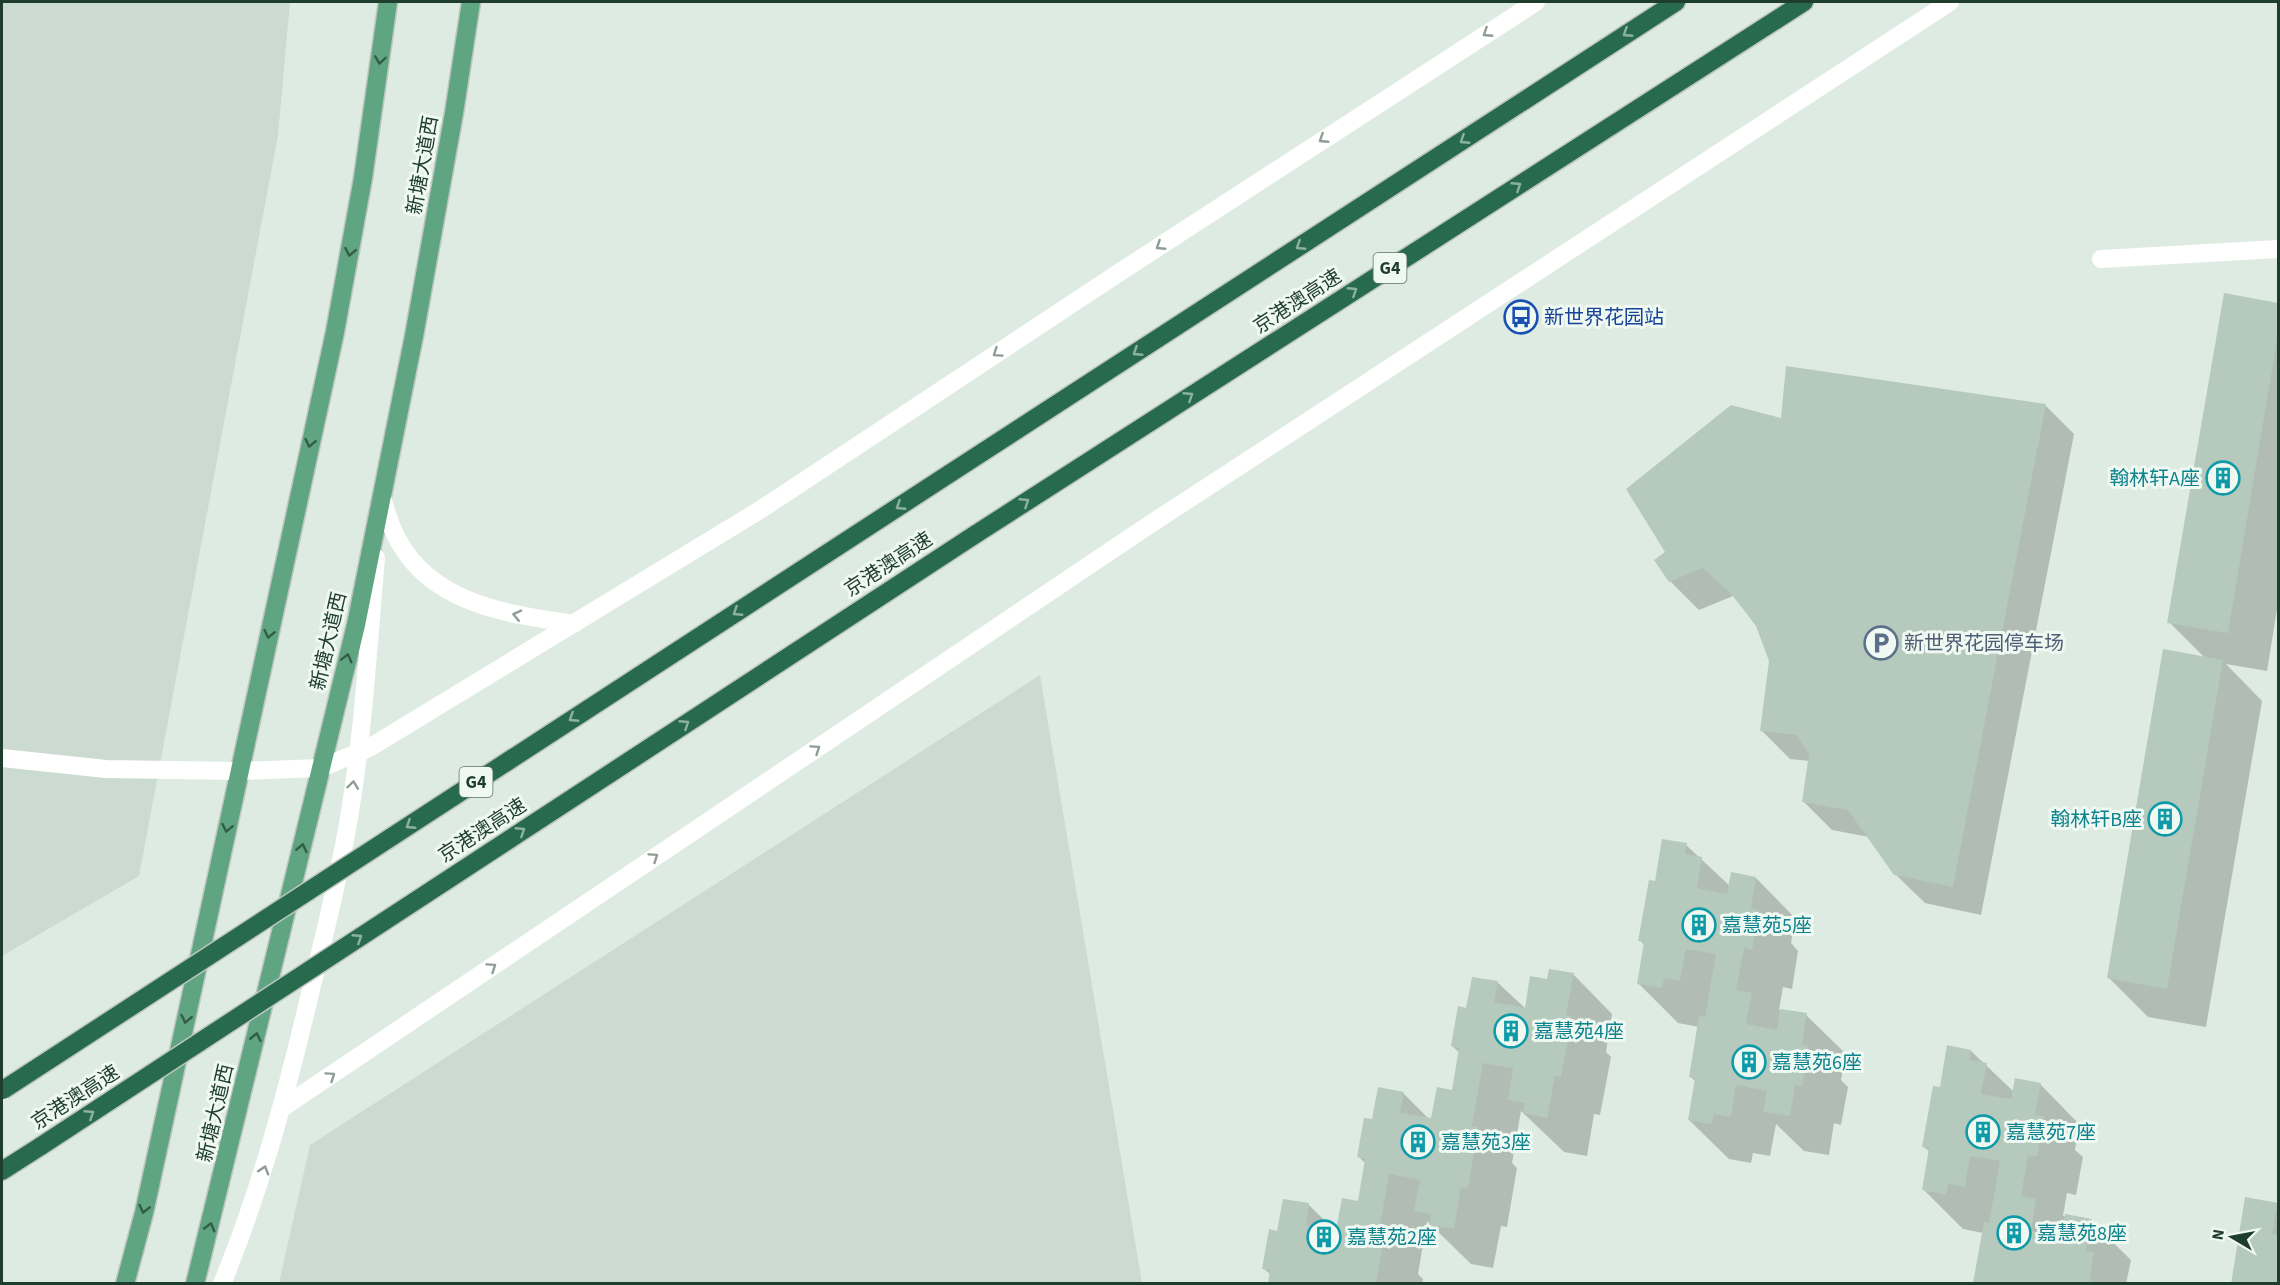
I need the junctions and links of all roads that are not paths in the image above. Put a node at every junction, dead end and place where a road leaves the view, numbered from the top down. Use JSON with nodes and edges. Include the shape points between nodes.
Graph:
{"nodes":[{"id":1,"x":387,"y":2,"type":"edge"},
{"id":2,"x":471,"y":2,"type":"edge"},
{"id":3,"x":1536,"y":2,"type":"edge"},
{"id":4,"x":1676,"y":2,"type":"edge"},
{"id":5,"x":1804,"y":2,"type":"edge"},
{"id":6,"x":1950,"y":2,"type":"edge"},
{"id":7,"x":2278,"y":249,"type":"edge"},
{"id":8,"x":2101,"y":259,"type":"dead end"},
{"id":9,"x":382,"y":497,"type":"junction"},
{"id":10,"x":574,"y":624,"type":"junction"},
{"id":11,"x":357,"y":753,"type":"junction"},
{"id":12,"x":2,"y":758,"type":"edge"},
{"id":13,"x":321,"y":768,"type":"junction"},
{"id":14,"x":239,"y":771,"type":"junction"},
{"id":15,"x":2,"y":1090,"type":"edge"},
{"id":16,"x":282,"y":1108,"type":"junction"},
{"id":17,"x":2,"y":1171,"type":"edge"},
{"id":18,"x":125,"y":1284,"type":"edge"},
{"id":19,"x":195,"y":1284,"type":"edge"},
{"id":20,"x":222,"y":1284,"type":"edge"}],
"edges":[{"from":1,"to":14,"type":"main road","one_way":true,"via":[[363,178],[334,332]]},
{"from":2,"to":9,"type":"main road","name":"新塘大道西","via":[[436,218]]},
{"from":3,"to":10,"type":"street","one_way":true,"via":[[760,510]]},
{"from":4,"to":15,"type":"highway","number":"G4","one_way":true,"bridge":true},
{"from":17,"to":5,"type":"highway","name":"京港澳高速","number":"G4","one_way":true,"bridge":true,"via":[[966,540]]},
{"from":16,"to":6,"type":"street","one_way":true,"via":[[1156,520]]},
{"from":7,"to":8,"type":"street"},
{"from":10,"to":9,"type":"street","one_way":true,"via":[[493,609],[454,595],[424,574],[399,542]]},
{"from":9,"to":11,"type":"street"},
{"from":13,"to":9,"type":"main road","name":"新塘大道西","one_way":true},
{"from":10,"to":11,"type":"street","via":[[390,737]]},
{"from":11,"to":13,"type":"street"},
{"from":16,"to":11,"type":"street","one_way":true,"via":[[328,920]]},
{"from":12,"to":14,"type":"street","via":[[106,769]]},
{"from":13,"to":14,"type":"street"},
{"from":19,"to":13,"type":"main road","name":"新塘大道西","one_way":true},
{"from":14,"to":18,"type":"main road","one_way":true,"via":[[144,1214]]},
{"from":20,"to":16,"type":"street","one_way":true,"via":[[259,1188]]}]}
